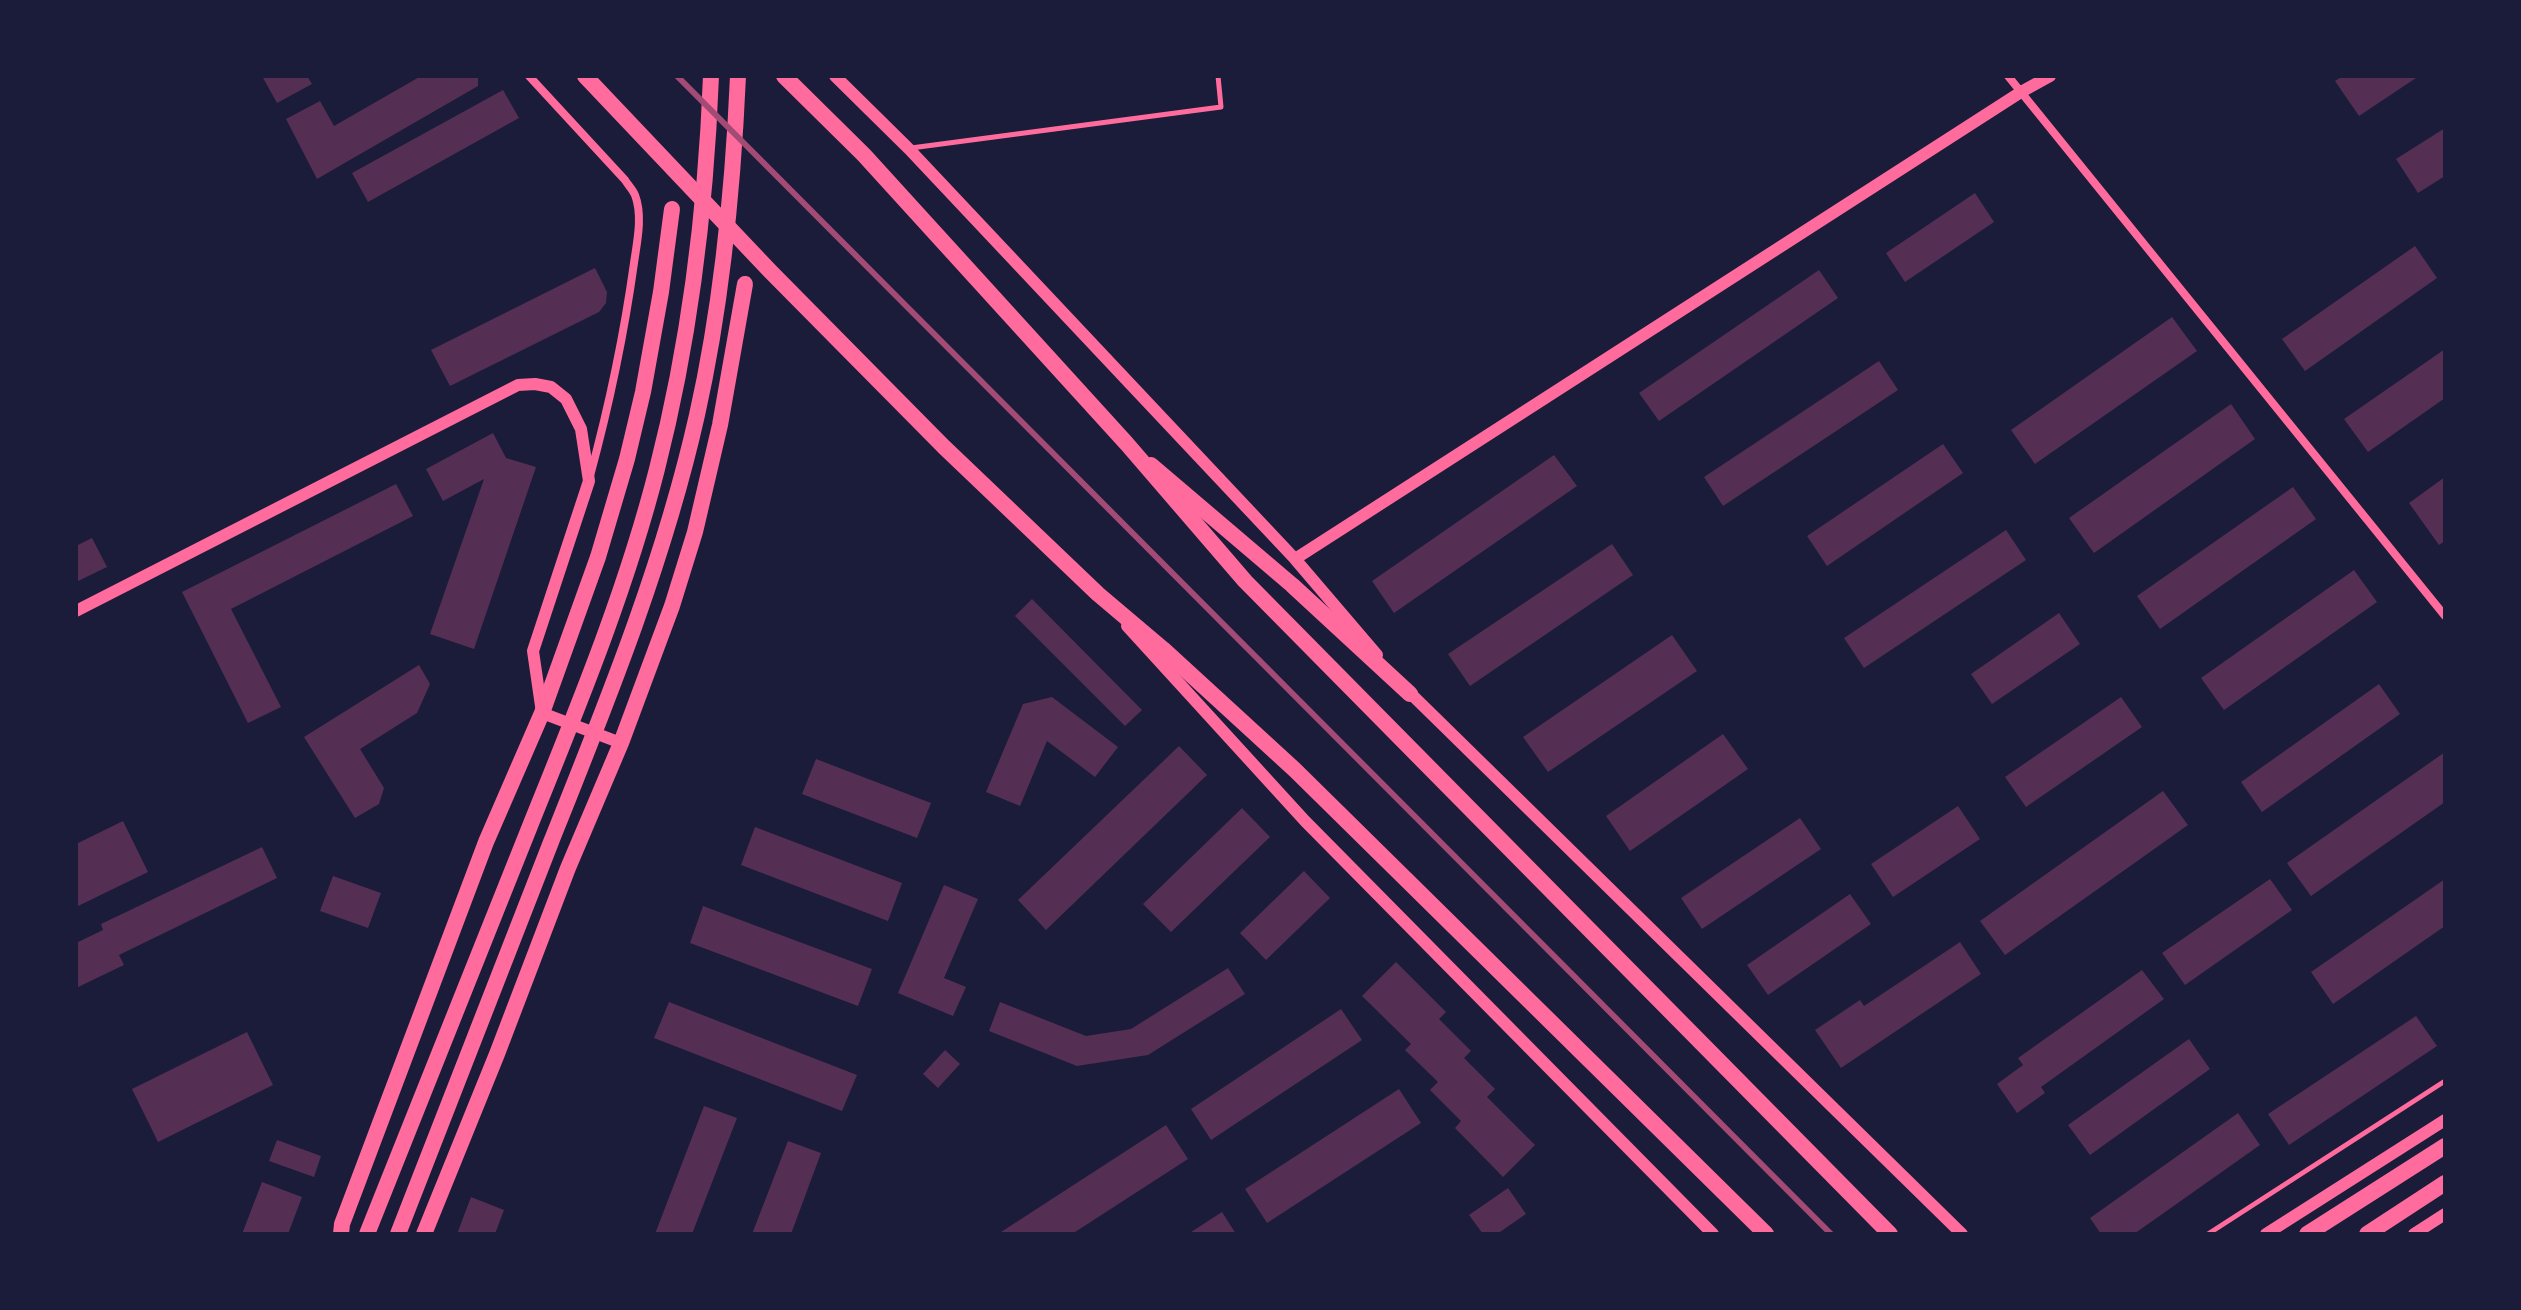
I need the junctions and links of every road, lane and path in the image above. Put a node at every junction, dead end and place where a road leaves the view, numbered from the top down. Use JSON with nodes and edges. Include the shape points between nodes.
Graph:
{"nodes":[{"id":1,"x":529,"y":76,"type":"edge"},
{"id":2,"x":585,"y":76,"type":"edge"},
{"id":3,"x":711,"y":76,"type":"edge"},
{"id":4,"x":738,"y":76,"type":"edge"},
{"id":5,"x":835,"y":76,"type":"edge"},
{"id":6,"x":1218,"y":76,"type":"edge"},
{"id":7,"x":2008,"y":76,"type":"edge"},
{"id":8,"x":2050,"y":76,"type":"edge"},
{"id":9,"x":785,"y":77,"type":"edge"},
{"id":10,"x":2021,"y":92,"type":"junction"},
{"id":11,"x":909,"y":149,"type":"junction"},
{"id":12,"x":672,"y":209,"type":"dead end"},
{"id":13,"x":745,"y":284,"type":"dead end"},
{"id":14,"x":1127,"y":444,"type":"junction"},
{"id":15,"x":589,"y":481,"type":"junction"},
{"id":16,"x":1295,"y":559,"type":"junction"},
{"id":17,"x":1098,"y":594,"type":"junction"},
{"id":18,"x":76,"y":611,"type":"edge"},
{"id":19,"x":2445,"y":616,"type":"edge"},
{"id":20,"x":1410,"y":694,"type":"junction"},
{"id":21,"x":542,"y":713,"type":"junction"},
{"id":22,"x":621,"y":743,"type":"junction"},
{"id":23,"x":2445,"y":1081,"type":"edge"},
{"id":24,"x":2445,"y":1120,"type":"edge"},
{"id":25,"x":2445,"y":1146,"type":"edge"},
{"id":26,"x":2445,"y":1183,"type":"edge"},
{"id":27,"x":2445,"y":1214,"type":"edge"},
{"id":28,"x":341,"y":1234,"type":"edge"},
{"id":29,"x":367,"y":1234,"type":"edge"},
{"id":30,"x":398,"y":1234,"type":"edge"},
{"id":31,"x":424,"y":1234,"type":"edge"},
{"id":32,"x":1713,"y":1234,"type":"edge"},
{"id":33,"x":1766,"y":1234,"type":"edge"},
{"id":34,"x":1890,"y":1234,"type":"edge"},
{"id":35,"x":1962,"y":1234,"type":"edge"},
{"id":36,"x":2208,"y":1234,"type":"edge"},
{"id":37,"x":2266,"y":1234,"type":"edge"},
{"id":38,"x":2307,"y":1234,"type":"edge"},
{"id":39,"x":2367,"y":1234,"type":"edge"},
{"id":40,"x":2414,"y":1234,"type":"edge"}],
"edges":[{"from":1,"to":15,"type":"street","via":[[625,180],[635,194],[638,213],[628,308]]},
{"from":2,"to":17,"type":"main road","via":[[944,447]]},
{"from":3,"to":29,"type":"main road","via":[[699,244],[671,410],[649,498],[564,741]]},
{"from":4,"to":30,"type":"main road","via":[[723,257],[697,415],[651,582]]},
{"from":5,"to":11,"type":"street"},
{"from":6,"to":11,"type":"lane","via":[[1221,107]]},
{"from":7,"to":10,"type":"street"},
{"from":8,"to":10,"type":"street"},
{"from":9,"to":14,"type":"main road","via":[[864,155]]},
{"from":10,"to":16,"type":"street"},
{"from":10,"to":19,"type":"street"},
{"from":11,"to":16,"type":"street"},
{"from":12,"to":21,"type":"main road","via":[[627,459]]},
{"from":13,"to":22,"type":"main road","via":[[730,380],[695,532]]},
{"from":14,"to":20,"type":"main road"},
{"from":14,"to":34,"type":"main road","via":[[1245,581]]},
{"from":15,"to":18,"type":"street","via":[[581,429],[566,399],[551,387],[518,385]]},
{"from":15,"to":21,"type":"street","via":[[533,651]]},
{"from":16,"to":20,"type":"street"},
{"from":17,"to":32,"type":"street","via":[[1305,821]]},
{"from":17,"to":33,"type":"main road","via":[[1295,770]]},
{"from":20,"to":35,"type":"street"},
{"from":21,"to":22,"type":"street"},
{"from":21,"to":28,"type":"main road","via":[[486,842]]},
{"from":22,"to":31,"type":"main road"},
{"from":23,"to":36,"type":"lane"},
{"from":24,"to":37,"type":"street"},
{"from":25,"to":38,"type":"main road"},
{"from":26,"to":39,"type":"main road"},
{"from":27,"to":40,"type":"street"}]}
